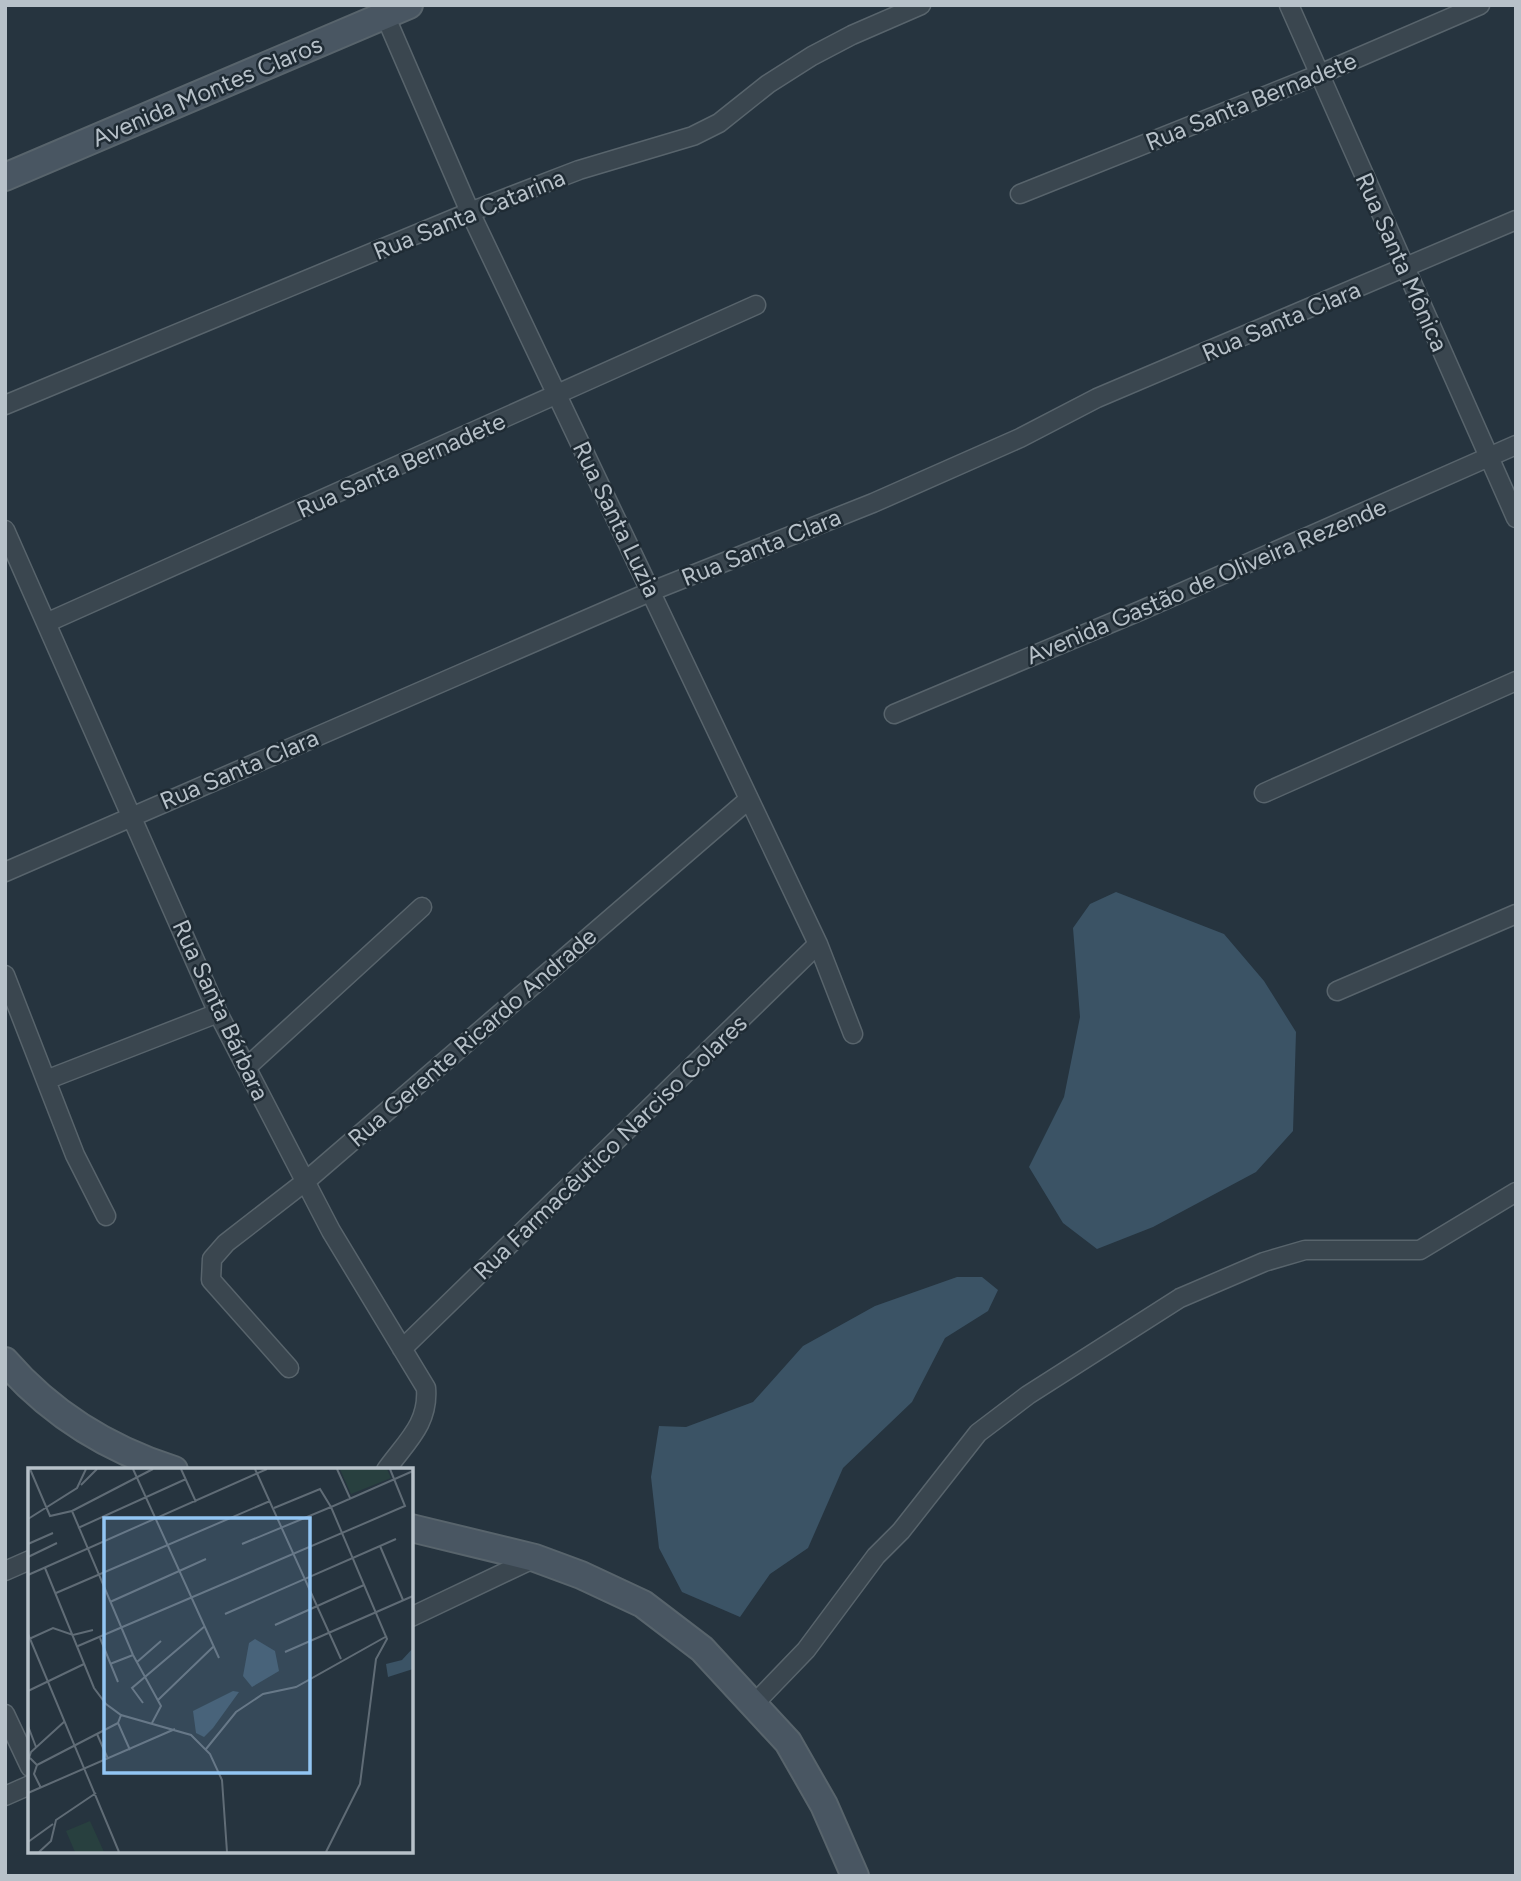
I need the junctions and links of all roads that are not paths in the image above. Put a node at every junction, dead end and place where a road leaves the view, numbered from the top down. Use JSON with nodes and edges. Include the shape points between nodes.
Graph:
{"nodes":[{"id":1,"x":921,"y":5,"type":"edge"},
{"id":2,"x":1289,"y":5,"type":"edge"},
{"id":3,"x":1480,"y":5,"type":"edge"},
{"id":4,"x":392,"y":9,"type":"edge"},
{"id":5,"x":1320,"y":74,"type":"junction"},
{"id":6,"x":5,"y":177,"type":"edge"},
{"id":7,"x":1020,"y":194,"type":"dead end"},
{"id":8,"x":470,"y":212,"type":"junction"},
{"id":9,"x":1516,"y":220,"type":"edge"},
{"id":10,"x":1405,"y":269,"type":"junction"},
{"id":11,"x":756,"y":305,"type":"dead end"},
{"id":12,"x":557,"y":395,"type":"junction"},
{"id":13,"x":5,"y":405,"type":"edge"},
{"id":14,"x":1516,"y":445,"type":"edge"},
{"id":15,"x":1489,"y":457,"type":"junction"},
{"id":16,"x":1516,"y":518,"type":"edge"},
{"id":17,"x":5,"y":530,"type":"edge"},
{"id":18,"x":652,"y":591,"type":"junction"},
{"id":19,"x":46,"y":623,"type":"junction"},
{"id":20,"x":1516,"y":681,"type":"edge"},
{"id":21,"x":894,"y":713,"type":"dead end"},
{"id":22,"x":1264,"y":793,"type":"dead end"},
{"id":23,"x":748,"y":800,"type":"junction"},
{"id":24,"x":133,"y":815,"type":"junction"},
{"id":25,"x":5,"y":873,"type":"edge"},
{"id":26,"x":422,"y":907,"type":"dead end"},
{"id":27,"x":1516,"y":914,"type":"edge"},
{"id":28,"x":818,"y":944,"type":"junction"},
{"id":29,"x":5,"y":975,"type":"edge"},
{"id":30,"x":1337,"y":991,"type":"dead end"},
{"id":31,"x":218,"y":1013,"type":"junction"},
{"id":32,"x":852,"y":1034,"type":"dead end"},
{"id":33,"x":247,"y":1068,"type":"junction"},
{"id":34,"x":46,"y":1080,"type":"junction"},
{"id":35,"x":306,"y":1181,"type":"junction"},
{"id":36,"x":1516,"y":1192,"type":"edge"},
{"id":37,"x":106,"y":1216,"type":"dead end"},
{"id":38,"x":402,"y":1349,"type":"junction"},
{"id":39,"x":5,"y":1361,"type":"edge"},
{"id":40,"x":289,"y":1368,"type":"dead end"},
{"id":41,"x":128,"y":1463,"type":"edge"},
{"id":42,"x":161,"y":1468,"type":"edge"},
{"id":43,"x":388,"y":1468,"type":"edge"},
{"id":44,"x":413,"y":1528,"type":"edge"},
{"id":45,"x":535,"y":1558,"type":"junction"},
{"id":46,"x":28,"y":1561,"type":"edge"},
{"id":47,"x":5,"y":1571,"type":"edge"},
{"id":48,"x":413,"y":1616,"type":"edge"},
{"id":49,"x":754,"y":1704,"type":"junction"},
{"id":50,"x":5,"y":1714,"type":"edge"},
{"id":51,"x":28,"y":1763,"type":"edge"},
{"id":52,"x":28,"y":1786,"type":"edge"},
{"id":53,"x":5,"y":1796,"type":"edge"},
{"id":54,"x":855,"y":1876,"type":"edge"}],
"edges":[{"from":1,"to":8,"type":"street","name":"Rua Santa Catarina","via":[[812,56],[719,123],[693,136],[579,170]]},
{"from":2,"to":5,"type":"street","name":"Rua Santa Mônica"},
{"from":3,"to":5,"type":"street","name":"Rua Santa Bernadete"},
{"from":4,"to":6,"type":"street","name":"Avenida Montes Claros"},
{"from":4,"to":8,"type":"street","name":"Rua Santa Luzia"},
{"from":5,"to":7,"type":"street","name":"Rua Santa Bernadete"},
{"from":5,"to":10,"type":"street","name":"Rua Santa Mônica"},
{"from":8,"to":12,"type":"street","name":"Rua Santa Luzia"},
{"from":8,"to":13,"type":"street","name":"Rua Santa Catarina"},
{"from":9,"to":10,"type":"street","name":"Rua Santa Clara"},
{"from":10,"to":15,"type":"street","name":"Rua Santa Mônica"},
{"from":10,"to":18,"type":"street","name":"Rua Santa Clara","via":[[1097,398],[1020,438],[873,503]]},
{"from":11,"to":12,"type":"street","name":"Rua Santa Bernadete"},
{"from":12,"to":18,"type":"street","name":"Rua Santa Luzia"},
{"from":12,"to":19,"type":"street","name":"Rua Santa Bernadete"},
{"from":14,"to":15,"type":"street","name":"Avenida Gastão de Oliveira Rezende"},
{"from":15,"to":16,"type":"street","name":"Rua Santa Mônica"},
{"from":15,"to":21,"type":"street","name":"Avenida Gastão de Oliveira Rezende","via":[[1143,610]]},
{"from":17,"to":19,"type":"street","name":"Rua Santa Bárbara"},
{"from":18,"to":23,"type":"street","name":"Rua Santa Luzia"},
{"from":18,"to":24,"type":"street","name":"Rua Santa Clara"},
{"from":19,"to":24,"type":"street","name":"Rua Santa Bárbara"},
{"from":20,"to":22,"type":"street"},
{"from":23,"to":28,"type":"street","name":"Rua Santa Luzia"},
{"from":23,"to":35,"type":"street","name":"Rua Gerente Ricardo Andrade"},
{"from":24,"to":25,"type":"street","name":"Rua Santa Clara"},
{"from":24,"to":31,"type":"street","name":"Rua Santa Bárbara"},
{"from":26,"to":33,"type":"street"},
{"from":27,"to":30,"type":"street"},
{"from":28,"to":32,"type":"street","name":"Rua Santa Luzia"},
{"from":28,"to":38,"type":"street","name":"Rua Farmacêutico Narciso Colares"},
{"from":29,"to":34,"type":"street"},
{"from":31,"to":33,"type":"street","name":"Rua Santa Bárbara"},
{"from":31,"to":34,"type":"street"},
{"from":33,"to":35,"type":"street","name":"Rua Santa Bárbara"},
{"from":34,"to":37,"type":"street"},
{"from":35,"to":38,"type":"street","name":"Rua Santa Bárbara"},
{"from":35,"to":40,"type":"street","name":"Rua Gerente Ricardo Andrade","via":[[212,1259],[211,1280]]},
{"from":36,"to":49,"type":"street","via":[[1420,1250],[1305,1250],[1264,1262],[1180,1298],[1028,1395],[978,1433],[876,1556],[806,1650]]},
{"from":38,"to":43,"type":"street","name":"Rua Santa Bárbara","via":[[426,1388],[428,1407],[422,1424]]},
{"from":39,"to":41,"type":"street","via":[[52,1406]]},
{"from":41,"to":42,"type":"street"},
{"from":44,"to":45,"type":"street"},
{"from":45,"to":48,"type":"street"},
{"from":45,"to":49,"type":"street","via":[[643,1604],[702,1649]]},
{"from":46,"to":47,"type":"street"},
{"from":49,"to":54,"type":"street","via":[[788,1742],[824,1805]]},
{"from":50,"to":51,"type":"street"},
{"from":52,"to":53,"type":"street"}]}
